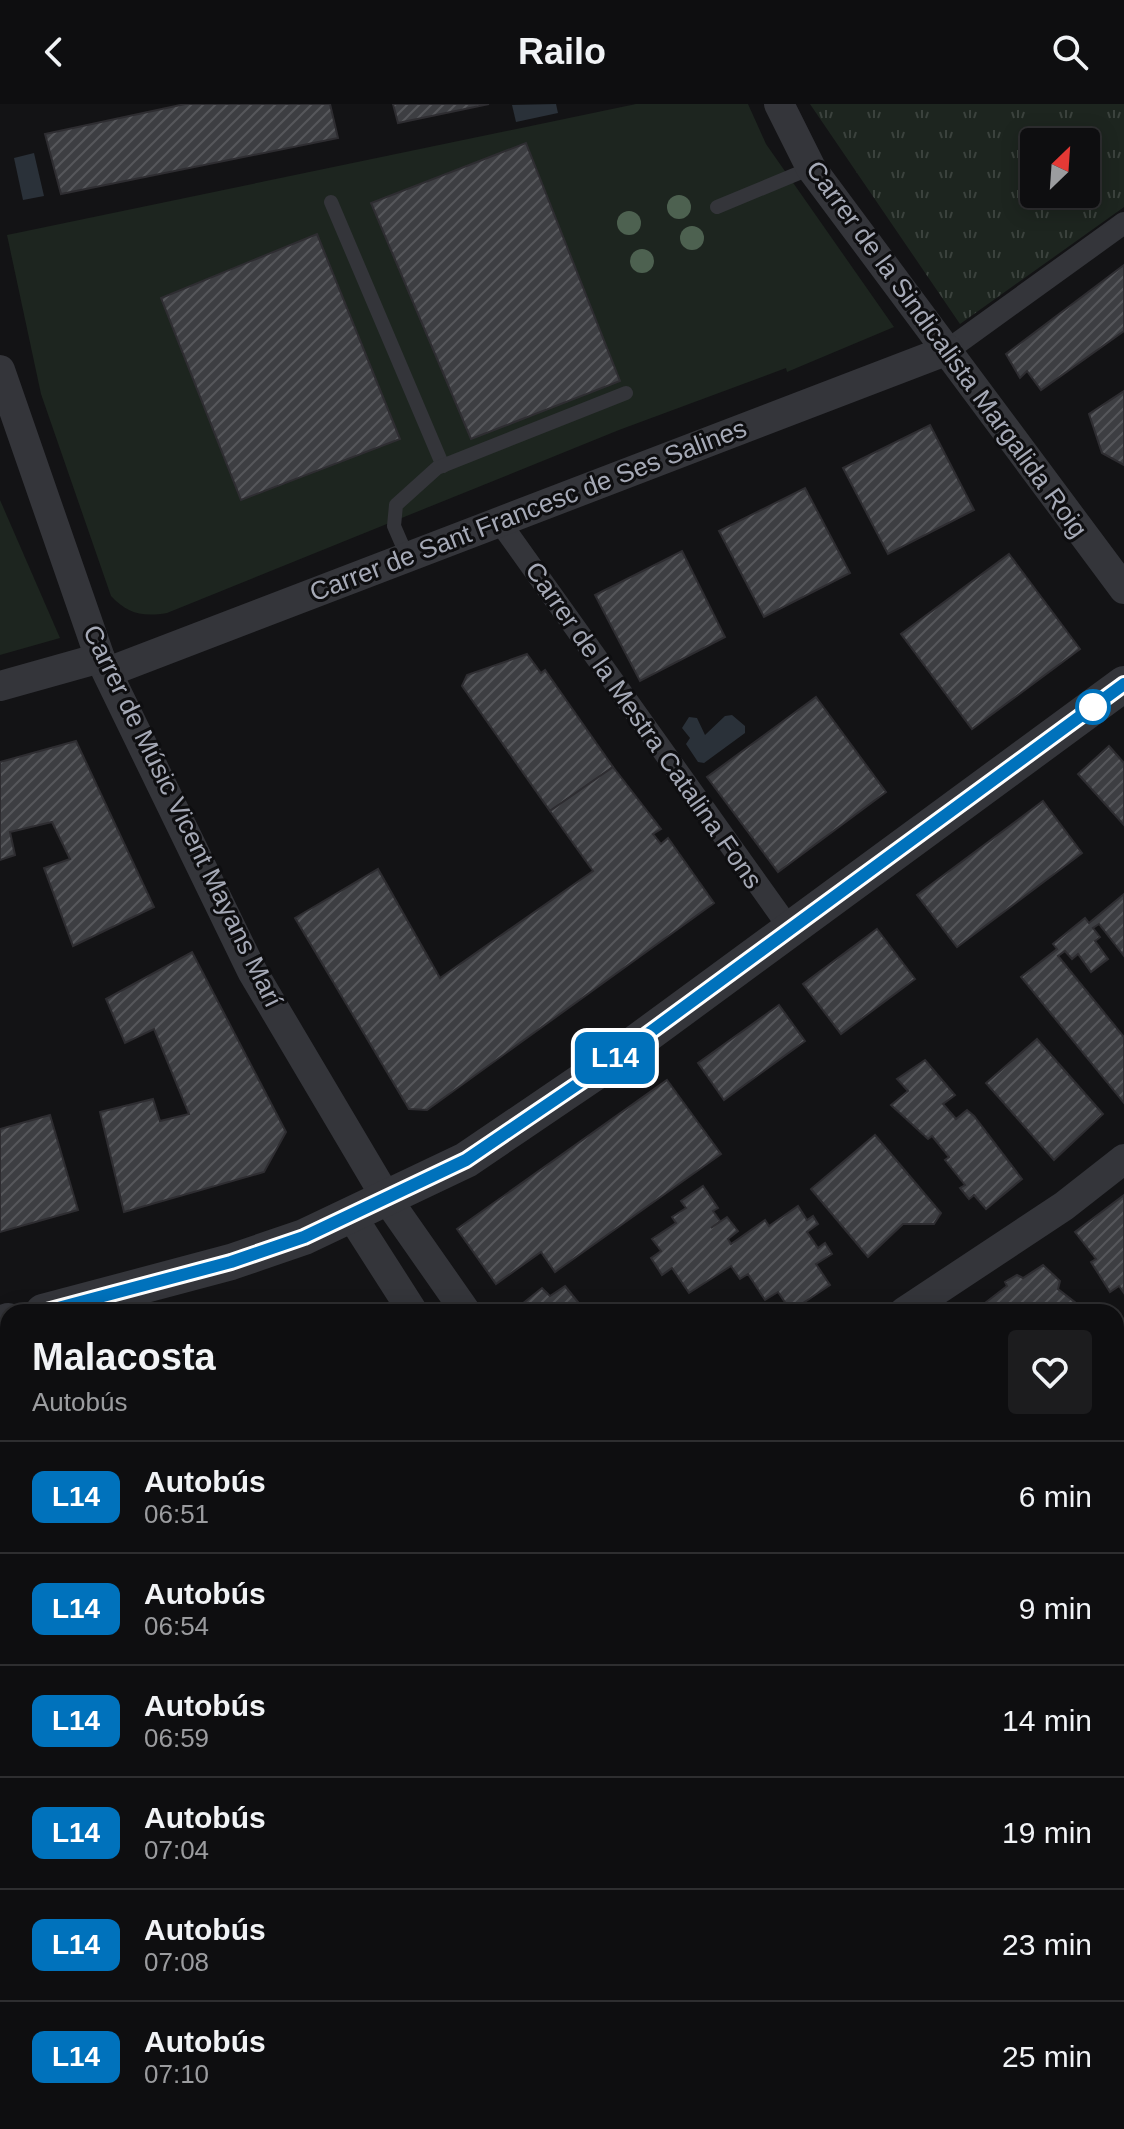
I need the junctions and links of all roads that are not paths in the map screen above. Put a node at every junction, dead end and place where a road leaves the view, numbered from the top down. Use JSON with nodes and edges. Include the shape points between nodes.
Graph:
{"nodes":[{"id":1,"x":779,"y":104,"type":"edge"},
{"id":2,"x":811,"y":168,"type":"junction"},
{"id":3,"x":331,"y":202,"type":"dead end"},
{"id":4,"x":717,"y":207,"type":"dead end"},
{"id":5,"x":1124,"y":223,"type":"edge"},
{"id":6,"x":948,"y":350,"type":"junction"},
{"id":7,"x":0,"y":370,"type":"edge"},
{"id":8,"x":626,"y":393,"type":"dead end"},
{"id":9,"x":443,"y":466,"type":"junction"},
{"id":10,"x":499,"y":521,"type":"junction"},
{"id":11,"x":407,"y":556,"type":"junction"},
{"id":12,"x":1124,"y":589,"type":"edge"},
{"id":13,"x":104,"y":665,"type":"junction"},
{"id":14,"x":1124,"y":684,"type":"edge"},
{"id":15,"x":0,"y":686,"type":"edge"},
{"id":16,"x":790,"y":929,"type":"junction"},
{"id":17,"x":1124,"y":1159,"type":"edge"},
{"id":18,"x":387,"y":1199,"type":"junction"},
{"id":19,"x":351,"y":1215,"type":"junction"},
{"id":20,"x":73,"y":1304,"type":"edge"},
{"id":21,"x":408,"y":1304,"type":"edge"},
{"id":22,"x":460,"y":1304,"type":"edge"},
{"id":23,"x":916,"y":1304,"type":"edge"}],
"edges":[{"from":1,"to":2,"type":"street","name":"Carrer de la Sindicalista Margalida Roig"},
{"from":2,"to":4,"type":"lane"},
{"from":2,"to":6,"type":"street","name":"Carrer de la Sindicalista Margalida Roig"},
{"from":3,"to":9,"type":"lane"},
{"from":5,"to":6,"type":"street"},
{"from":6,"to":10,"type":"street","name":"Carrer de Sant Francesc de Ses Salines"},
{"from":6,"to":12,"type":"street","name":"Carrer de la Sindicalista Margalida Roig"},
{"from":7,"to":13,"type":"street","name":"Carrer de Músic Vicent Mayans Marí"},
{"from":8,"to":9,"type":"lane"},
{"from":9,"to":11,"type":"lane","via":[[396,505],[394,526]]},
{"from":10,"to":11,"type":"street","name":"Carrer de Sant Francesc de Ses Salines"},
{"from":10,"to":16,"type":"street","name":"Carrer de la Mestra Catalina Fons"},
{"from":11,"to":13,"type":"street","name":"Carrer de Sant Francesc de Ses Salines"},
{"from":13,"to":15,"type":"street","name":"Carrer de Sant Francesc de Ses Salines"},
{"from":13,"to":18,"type":"street","name":"Carrer de Músic Vicent Mayans Marí","via":[[252,971]]},
{"from":14,"to":16,"type":"street"},
{"from":16,"to":18,"type":"street","via":[[525,1122],[466,1160]]},
{"from":17,"to":23,"type":"street","via":[[1064,1206]]},
{"from":18,"to":19,"type":"street"},
{"from":18,"to":22,"type":"street","name":"Carrer de Músic Vicent Mayans Marí"},
{"from":19,"to":20,"type":"street","via":[[231,1262]]},
{"from":19,"to":21,"type":"street"}]}
